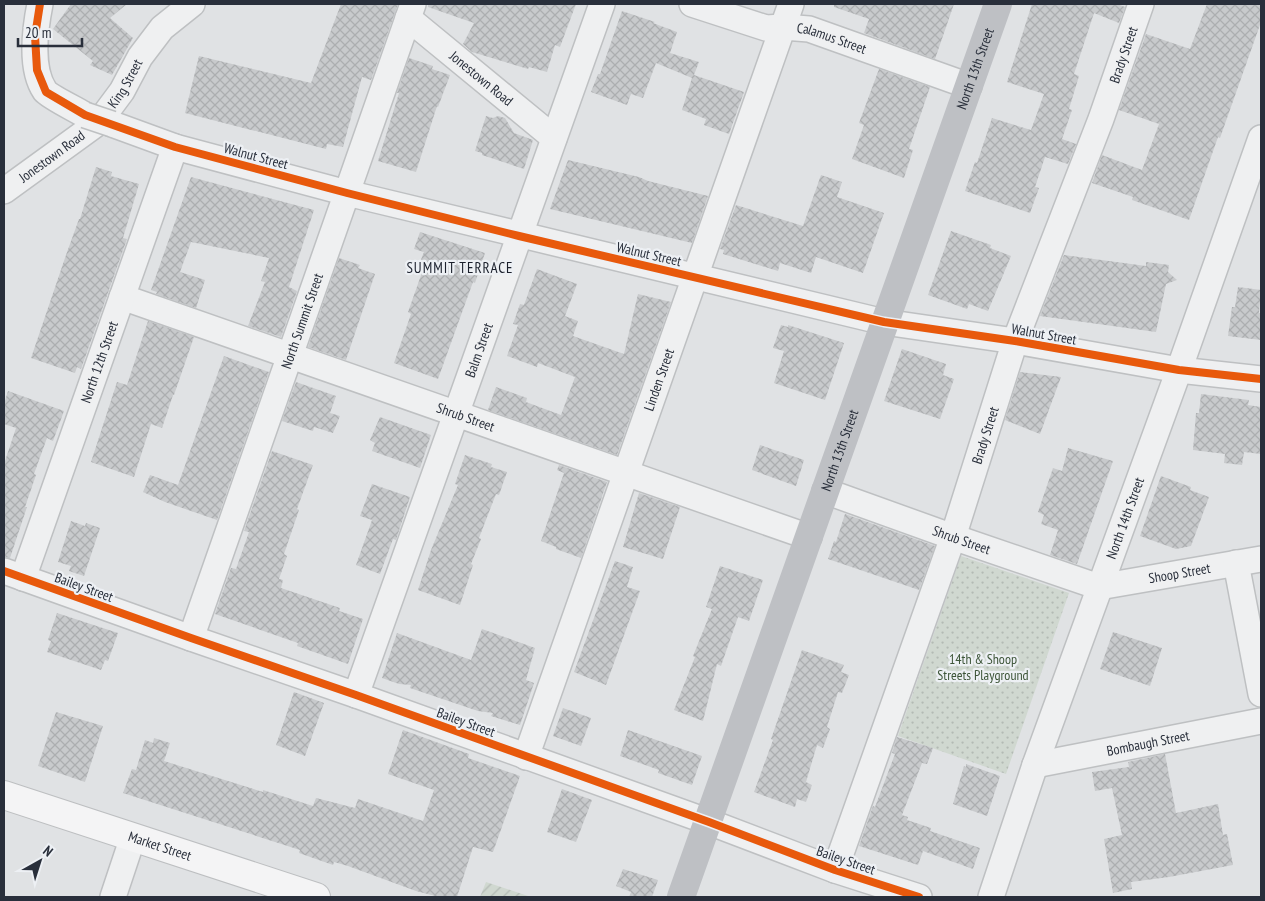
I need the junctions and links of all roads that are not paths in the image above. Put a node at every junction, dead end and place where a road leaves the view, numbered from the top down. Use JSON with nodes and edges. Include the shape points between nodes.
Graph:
{"nodes":[{"id":1,"x":40,"y":4,"type":"edge"},
{"id":2,"x":192,"y":4,"type":"edge"},
{"id":3,"x":602,"y":4,"type":"edge"},
{"id":4,"x":692,"y":4,"type":"edge"},
{"id":5,"x":998,"y":4,"type":"edge"},
{"id":6,"x":1141,"y":4,"type":"edge"},
{"id":7,"x":410,"y":11,"type":"edge"},
{"id":8,"x":787,"y":15,"type":"edge"},
{"id":9,"x":968,"y":86,"type":"junction"},
{"id":10,"x":99,"y":121,"type":"junction"},
{"id":11,"x":554,"y":138,"type":"junction"},
{"id":12,"x":1261,"y":138,"type":"edge"},
{"id":13,"x":175,"y":148,"type":"junction"},
{"id":14,"x":4,"y":191,"type":"edge"},
{"id":15,"x":347,"y":193,"type":"junction"},
{"id":16,"x":519,"y":236,"type":"junction"},
{"id":17,"x":694,"y":278,"type":"junction"},
{"id":18,"x":122,"y":297,"type":"junction"},
{"id":19,"x":884,"y":322,"type":"junction"},
{"id":20,"x":1015,"y":341,"type":"junction"},
{"id":21,"x":290,"y":356,"type":"junction"},
{"id":22,"x":1179,"y":370,"type":"junction"},
{"id":23,"x":1261,"y":378,"type":"edge"},
{"id":24,"x":456,"y":414,"type":"junction"},
{"id":25,"x":626,"y":474,"type":"junction"},
{"id":26,"x":826,"y":491,"type":"junction"},
{"id":27,"x":809,"y":537,"type":"junction"},
{"id":28,"x":953,"y":538,"type":"junction"},
{"id":29,"x":1261,"y":559,"type":"edge"},
{"id":30,"x":1236,"y":563,"type":"junction"},
{"id":31,"x":14,"y":575,"type":"edge"},
{"id":32,"x":1100,"y":587,"type":"junction"},
{"id":33,"x":191,"y":638,"type":"junction"},
{"id":34,"x":1261,"y":694,"type":"edge"},
{"id":35,"x":356,"y":695,"type":"junction"},
{"id":36,"x":1261,"y":721,"type":"edge"},
{"id":37,"x":526,"y":757,"type":"junction"},
{"id":38,"x":1035,"y":765,"type":"junction"},
{"id":39,"x":4,"y":795,"type":"edge"},
{"id":40,"x":709,"y":822,"type":"junction"},
{"id":41,"x":133,"y":837,"type":"junction"},
{"id":42,"x":835,"y":870,"type":"junction"},
{"id":43,"x":856,"y":887,"type":"edge"},
{"id":44,"x":113,"y":897,"type":"edge"},
{"id":45,"x":316,"y":897,"type":"edge"},
{"id":46,"x":681,"y":897,"type":"edge"},
{"id":47,"x":919,"y":897,"type":"edge"},
{"id":48,"x":991,"y":897,"type":"edge"}],
"edges":[{"from":1,"to":10,"type":"street","name":"Walnut Street","via":[[35,36],[37,70],[46,92]]},
{"from":2,"to":10,"type":"street","name":"King Street","via":[[162,28]]},
{"from":3,"to":11,"type":"street","name":"Balm Street"},
{"from":4,"to":8,"type":"street","name":"Calamus Street","via":[[766,28]]},
{"from":5,"to":9,"type":"main road","name":"North 13th Street"},
{"from":6,"to":20,"type":"street","name":"Brady Street","via":[[1101,119]]},
{"from":7,"to":11,"type":"street","name":"Jonestown Road"},
{"from":7,"to":15,"type":"street","name":"North Summit Street"},
{"from":8,"to":9,"type":"street","name":"Calamus Street","via":[[809,29]]},
{"from":8,"to":17,"type":"street","name":"Linden Street"},
{"from":9,"to":19,"type":"main road","name":"North 13th Street"},
{"from":10,"to":13,"type":"street","name":"Walnut Street"},
{"from":10,"to":14,"type":"street","name":"Jonestown Road"},
{"from":11,"to":16,"type":"street","name":"Balm Street"},
{"from":12,"to":22,"type":"street","name":"North 14th Street"},
{"from":13,"to":15,"type":"street","name":"Walnut Street"},
{"from":13,"to":18,"type":"street","name":"North 12th Street"},
{"from":15,"to":16,"type":"street","name":"Walnut Street"},
{"from":15,"to":21,"type":"street","name":"North Summit Street"},
{"from":16,"to":17,"type":"street","name":"Walnut Street"},
{"from":16,"to":24,"type":"street","name":"Balm Street"},
{"from":17,"to":19,"type":"street","name":"Walnut Street"},
{"from":17,"to":25,"type":"street","name":"Linden Street"},
{"from":18,"to":21,"type":"street","name":"Shrub Street"},
{"from":18,"to":31,"type":"street","name":"North 12th Street"},
{"from":19,"to":20,"type":"street","name":"Walnut Street"},
{"from":19,"to":26,"type":"main road","name":"North 13th Street"},
{"from":20,"to":22,"type":"street","name":"Walnut Street"},
{"from":20,"to":28,"type":"street","name":"Brady Street"},
{"from":21,"to":24,"type":"street","name":"Shrub Street"},
{"from":21,"to":33,"type":"street","name":"North Summit Street"},
{"from":22,"to":23,"type":"street","name":"Walnut Street"},
{"from":22,"to":32,"type":"street","name":"North 14th Street"},
{"from":24,"to":25,"type":"street","name":"Shrub Street"},
{"from":24,"to":35,"type":"street","name":"Balm Street"},
{"from":25,"to":27,"type":"street","name":"Shrub Street"},
{"from":25,"to":37,"type":"street","name":"Linden Street"},
{"from":26,"to":27,"type":"main road","name":"North 13th Street"},
{"from":26,"to":28,"type":"street","name":"Shrub Street"},
{"from":27,"to":40,"type":"main road","name":"North 13th Street"},
{"from":28,"to":32,"type":"street","name":"Shrub Street"},
{"from":28,"to":42,"type":"street","name":"Brady Street"},
{"from":29,"to":30,"type":"street","name":"Shoop Street"},
{"from":30,"to":32,"type":"street","name":"Shoop Street"},
{"from":30,"to":34,"type":"street"},
{"from":31,"to":33,"type":"street","name":"Bailey Street"},
{"from":32,"to":38,"type":"street","name":"North 14th Street"},
{"from":33,"to":35,"type":"street","name":"Bailey Street"},
{"from":35,"to":37,"type":"street","name":"Bailey Street"},
{"from":36,"to":38,"type":"street","name":"Bombaugh Street"},
{"from":37,"to":40,"type":"street","name":"Bailey Street"},
{"from":38,"to":48,"type":"street","name":"North 14th Street"},
{"from":39,"to":41,"type":"main road","name":"Market Street"},
{"from":40,"to":42,"type":"street","name":"Bailey Street"},
{"from":40,"to":46,"type":"main road","name":"North 13th Street"},
{"from":41,"to":44,"type":"street"},
{"from":41,"to":45,"type":"main road","name":"Market Street"},
{"from":42,"to":43,"type":"street","name":"Bailey Street"},
{"from":43,"to":47,"type":"street","name":"Bailey Street"}]}
